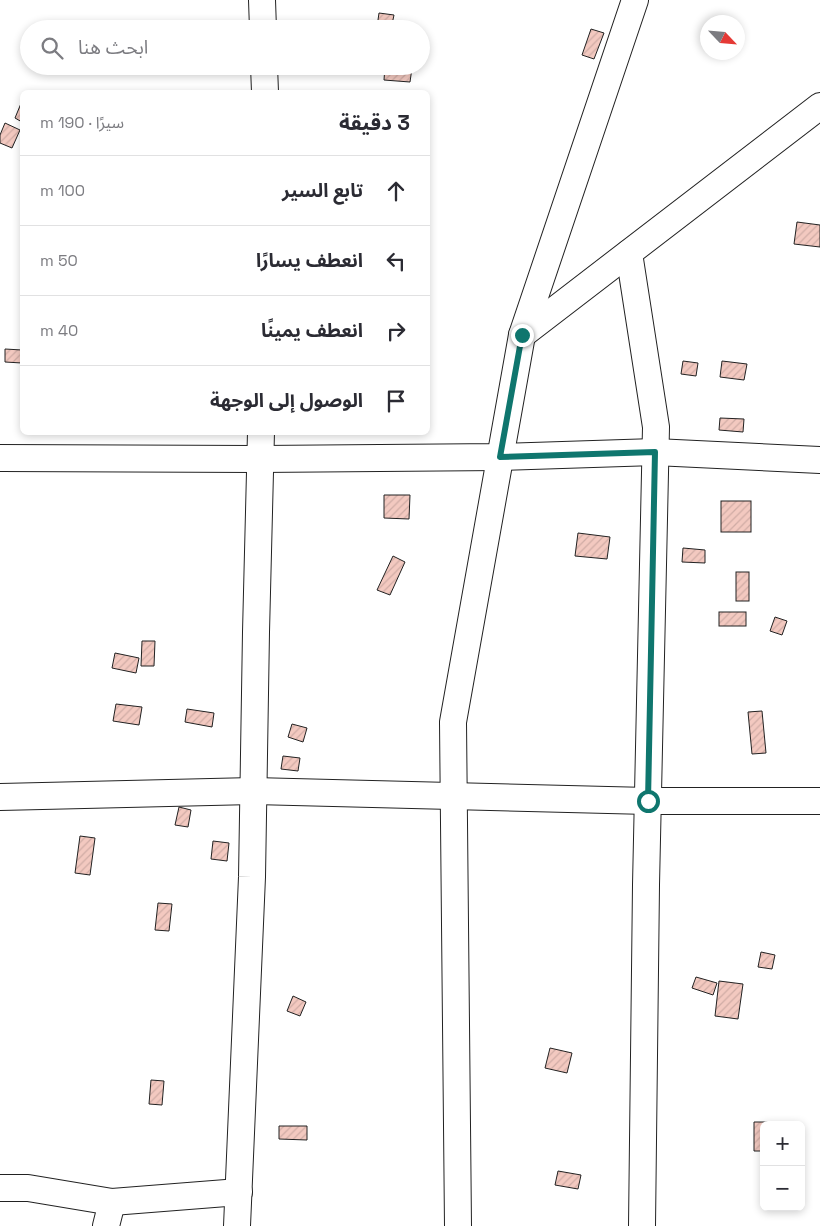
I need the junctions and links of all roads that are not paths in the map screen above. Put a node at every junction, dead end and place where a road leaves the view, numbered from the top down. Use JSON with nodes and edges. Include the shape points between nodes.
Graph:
{"nodes":[{"id":1,"x":262,"y":0,"type":"edge"},
{"id":2,"x":635,"y":0,"type":"edge"},
{"id":3,"x":263,"y":20,"type":"edge"},
{"id":4,"x":264,"y":75,"type":"edge"},
{"id":5,"x":265,"y":90,"type":"edge"},
{"id":6,"x":820,"y":106,"type":"edge"},
{"id":7,"x":629,"y":253,"type":"junction"},
{"id":8,"x":522,"y":335,"type":"junction"},
{"id":9,"x":261,"y":435,"type":"edge"},
{"id":10,"x":655,"y":452,"type":"junction"},
{"id":11,"x":500,"y":457,"type":"junction"},
{"id":12,"x":0,"y":458,"type":"edge"},
{"id":13,"x":260,"y":459,"type":"junction"},
{"id":14,"x":820,"y":460,"type":"edge"},
{"id":15,"x":253,"y":790,"type":"junction"},
{"id":16,"x":454,"y":795,"type":"junction"},
{"id":17,"x":0,"y":797,"type":"edge"},
{"id":18,"x":648,"y":801,"type":"junction"},
{"id":19,"x":820,"y":801,"type":"edge"},
{"id":20,"x":0,"y":1188,"type":"edge"},
{"id":21,"x":238,"y":1192,"type":"junction"},
{"id":22,"x":109,"y":1214,"type":"edge"},
{"id":23,"x":237,"y":1226,"type":"edge"},
{"id":24,"x":458,"y":1226,"type":"edge"},
{"id":25,"x":642,"y":1226,"type":"edge"}],
"edges":[{"from":1,"to":3,"type":"street"},
{"from":2,"to":8,"type":"street"},
{"from":4,"to":5,"type":"street"},
{"from":6,"to":7,"type":"street"},
{"from":7,"to":8,"type":"street"},
{"from":7,"to":10,"type":"street","via":[[656,427]]},
{"from":8,"to":11,"type":"street"},
{"from":9,"to":13,"type":"street"},
{"from":10,"to":11,"type":"street"},
{"from":10,"to":14,"type":"street"},
{"from":10,"to":18,"type":"street"},
{"from":11,"to":13,"type":"street"},
{"from":11,"to":16,"type":"street","via":[[453,722]]},
{"from":12,"to":13,"type":"street"},
{"from":13,"to":15,"type":"street"},
{"from":15,"to":16,"type":"street"},
{"from":15,"to":17,"type":"street"},
{"from":15,"to":21,"type":"street"},
{"from":16,"to":18,"type":"street"},
{"from":16,"to":24,"type":"street"},
{"from":18,"to":19,"type":"street"},
{"from":18,"to":25,"type":"street"},
{"from":20,"to":22,"type":"street","via":[[28,1188]]},
{"from":21,"to":22,"type":"street"},
{"from":21,"to":23,"type":"street"}]}
